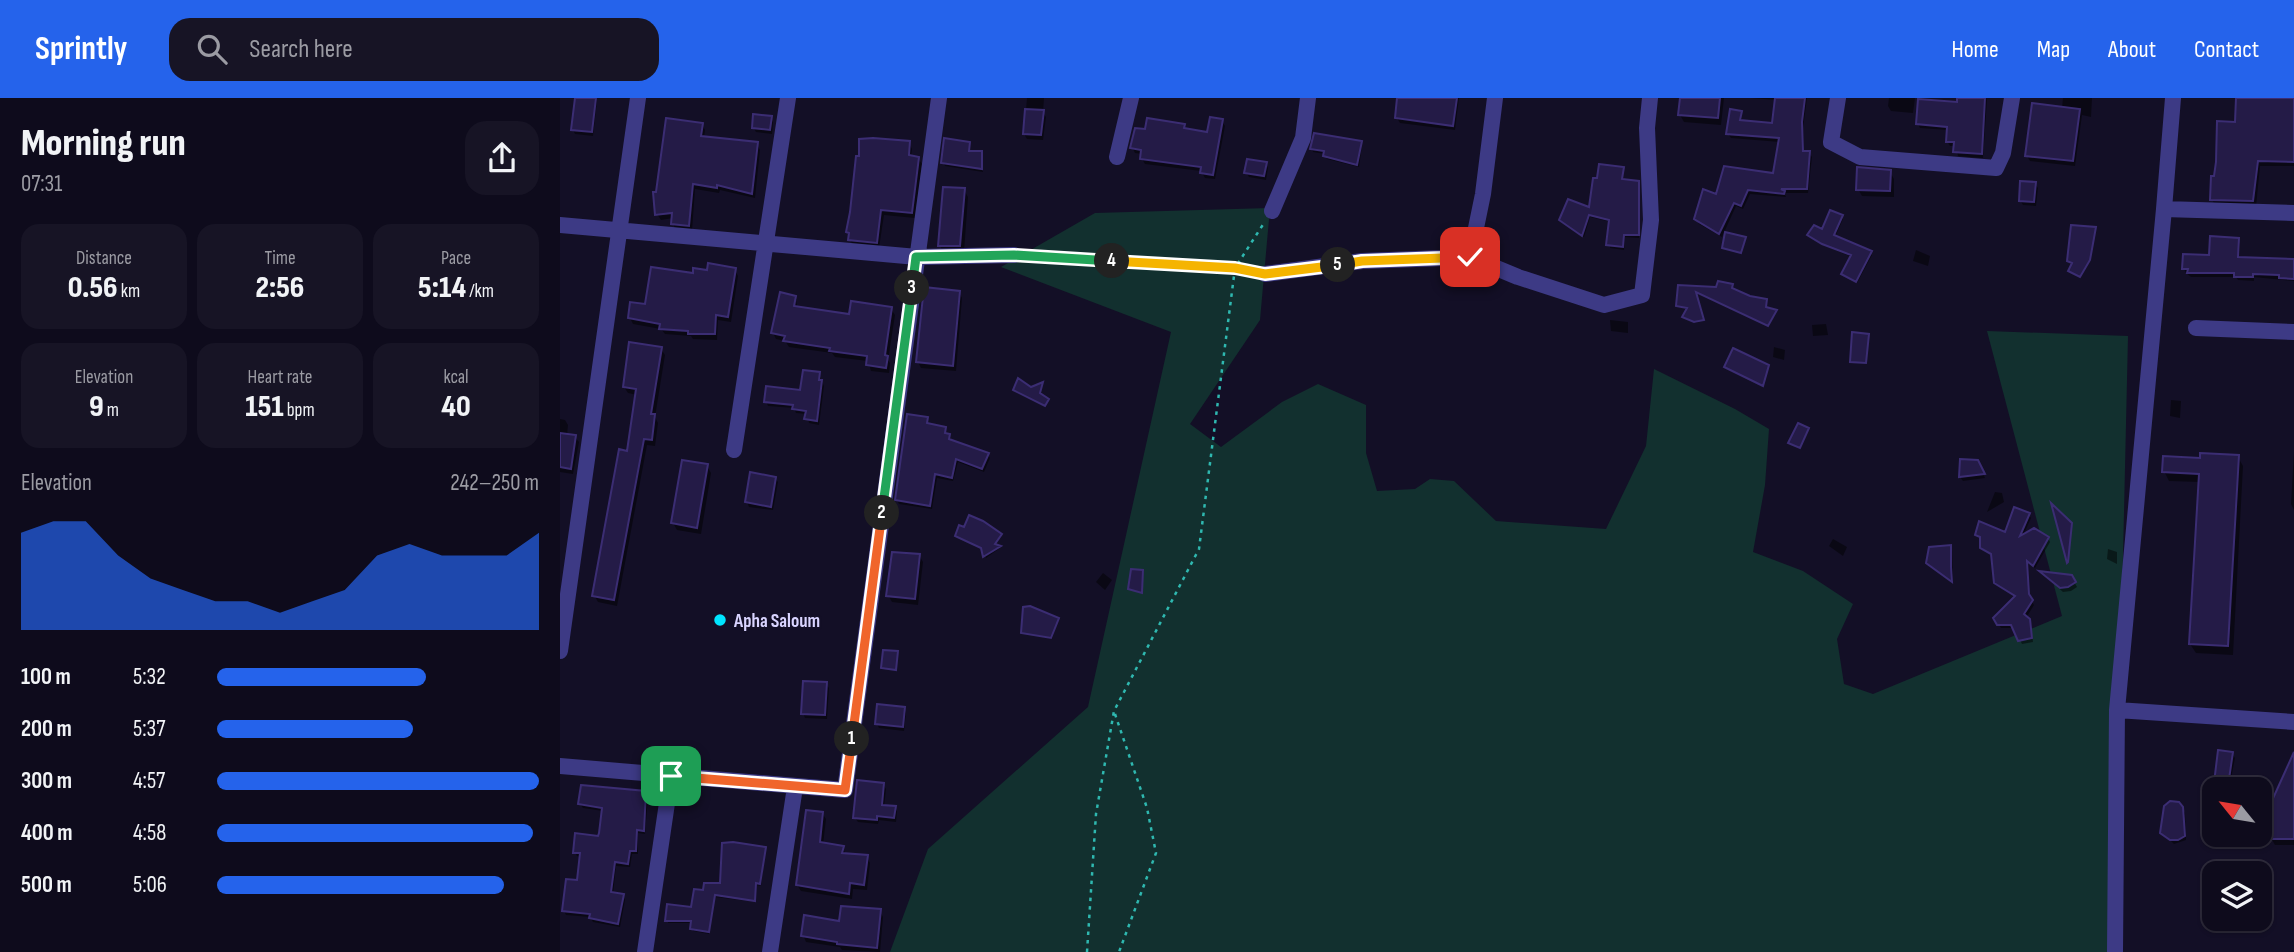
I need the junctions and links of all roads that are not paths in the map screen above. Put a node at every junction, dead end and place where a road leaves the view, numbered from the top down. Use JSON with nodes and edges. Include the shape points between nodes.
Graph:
{"nodes":[{"id":1,"x":638,"y":98,"type":"edge"},
{"id":2,"x":939,"y":98,"type":"edge"},
{"id":3,"x":1130,"y":98,"type":"edge"},
{"id":4,"x":1308,"y":98,"type":"edge"},
{"id":5,"x":1495,"y":98,"type":"edge"},
{"id":6,"x":1650,"y":98,"type":"edge"},
{"id":7,"x":1838,"y":98,"type":"edge"},
{"id":8,"x":2012,"y":98,"type":"edge"},
{"id":9,"x":2173,"y":98,"type":"edge"},
{"id":10,"x":784,"y":99,"type":"edge"},
{"id":11,"x":1116,"y":157,"type":"dead end"},
{"id":12,"x":2164,"y":209,"type":"junction"},
{"id":13,"x":1272,"y":211,"type":"road end"},
{"id":14,"x":2294,"y":213,"type":"edge"},
{"id":15,"x":563,"y":223,"type":"edge"},
{"id":16,"x":618,"y":230,"type":"junction"},
{"id":17,"x":765,"y":243,"type":"junction"},
{"id":18,"x":1014,"y":255,"type":"road end"},
{"id":19,"x":916,"y":257,"type":"junction"},
{"id":20,"x":1470,"y":257,"type":"junction"},
{"id":21,"x":1265,"y":274,"type":"road end"},
{"id":22,"x":2196,"y":328,"type":"dead end"},
{"id":23,"x":2294,"y":332,"type":"edge"},
{"id":24,"x":734,"y":450,"type":"dead end"},
{"id":25,"x":560,"y":652,"type":"edge"},
{"id":26,"x":2117,"y":710,"type":"junction"},
{"id":27,"x":2294,"y":722,"type":"edge"},
{"id":28,"x":560,"y":766,"type":"edge"},
{"id":29,"x":671,"y":776,"type":"junction"},
{"id":30,"x":795,"y":787,"type":"junction"},
{"id":31,"x":645,"y":952,"type":"edge"},
{"id":32,"x":770,"y":952,"type":"edge"},
{"id":33,"x":2115,"y":952,"type":"edge"}],
"edges":[{"from":1,"to":16,"type":"street"},
{"from":2,"to":19,"type":"street"},
{"from":3,"to":11,"type":"street"},
{"from":4,"to":13,"type":"street","via":[[1303,138]]},
{"from":5,"to":20,"type":"street"},
{"from":6,"to":20,"type":"street","via":[[1651,220],[1642,295],[1604,305]]},
{"from":7,"to":8,"type":"street","via":[[1831,142],[1860,157],[1996,168]]},
{"from":9,"to":12,"type":"street"},
{"from":10,"to":17,"type":"street"},
{"from":12,"to":14,"type":"street"},
{"from":12,"to":26,"type":"street"},
{"from":15,"to":16,"type":"street"},
{"from":16,"to":17,"type":"street"},
{"from":16,"to":25,"type":"street"},
{"from":17,"to":19,"type":"street"},
{"from":17,"to":24,"type":"street"},
{"from":18,"to":19,"type":"street"},
{"from":19,"to":30,"type":"street","via":[[845,790]]},
{"from":20,"to":21,"type":"street","via":[[1362,261]]},
{"from":22,"to":23,"type":"street"},
{"from":26,"to":27,"type":"street"},
{"from":26,"to":33,"type":"street"},
{"from":28,"to":29,"type":"street"},
{"from":29,"to":30,"type":"street"},
{"from":29,"to":31,"type":"street"},
{"from":30,"to":32,"type":"street"}]}
